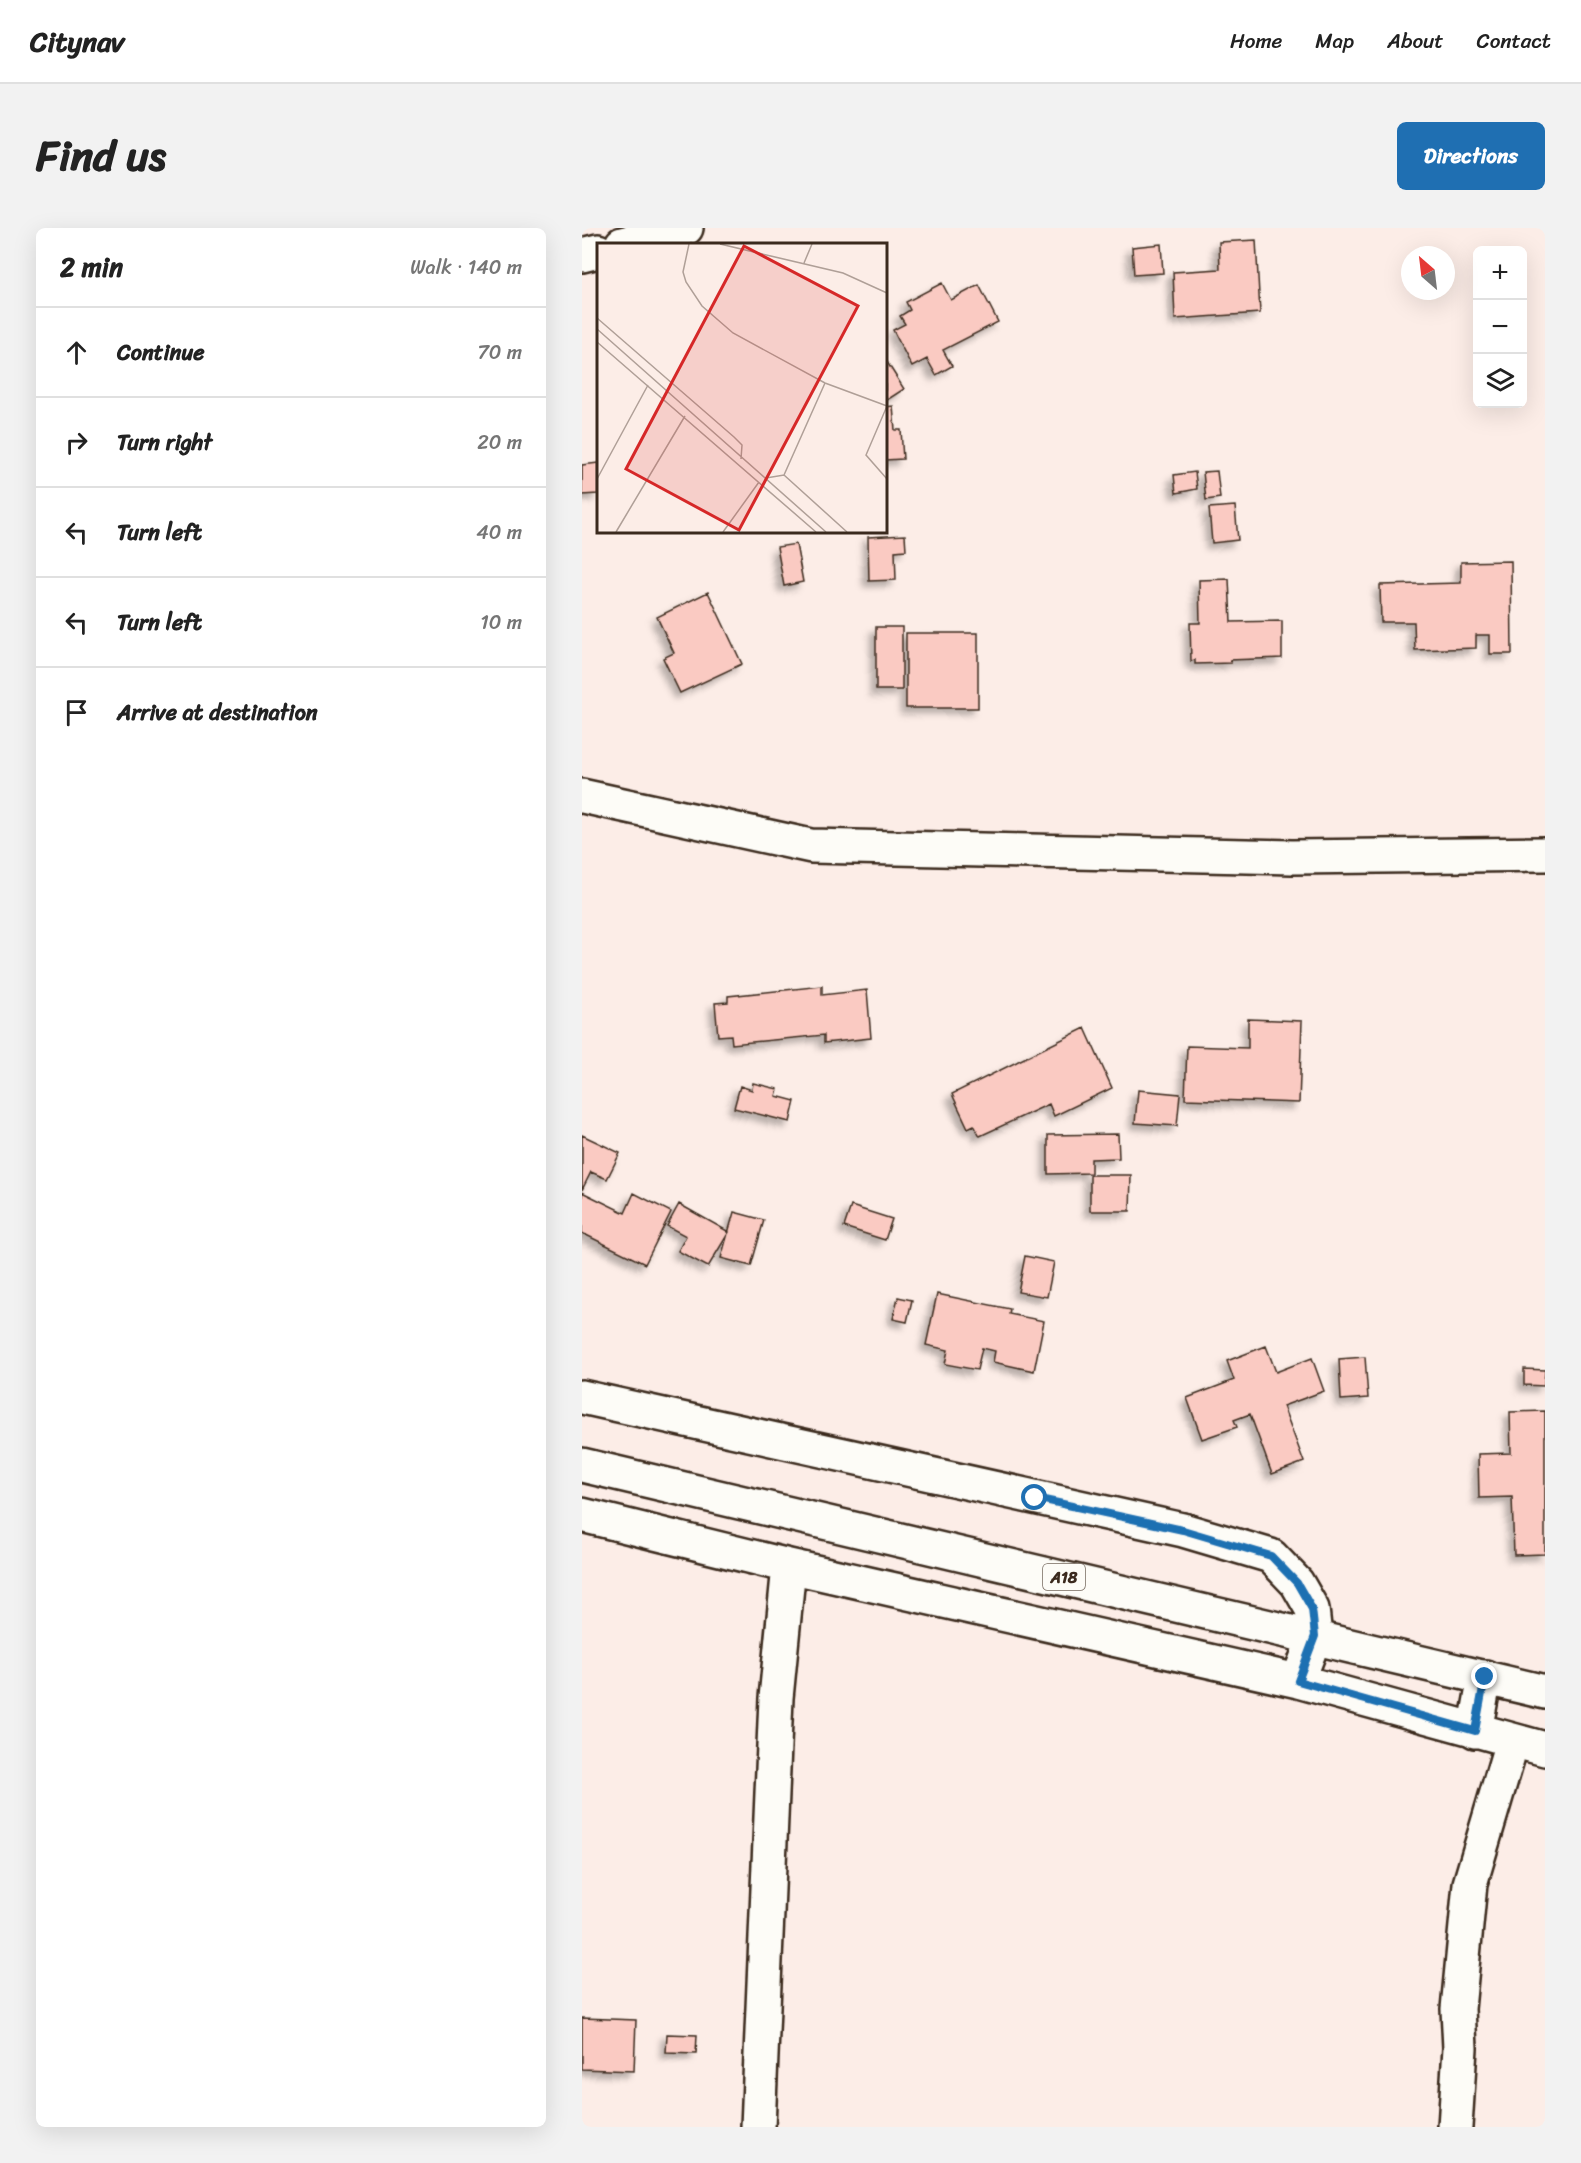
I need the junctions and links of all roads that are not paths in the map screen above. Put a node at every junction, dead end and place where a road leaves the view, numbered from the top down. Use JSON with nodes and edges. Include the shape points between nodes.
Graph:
{"nodes":[{"id":1,"x":673,"y":230,"type":"edge"},
{"id":2,"x":626,"y":243,"type":"edge"},
{"id":3,"x":597,"y":250,"type":"edge"},
{"id":4,"x":582,"y":255,"type":"edge"},
{"id":5,"x":582,"y":796,"type":"edge"},
{"id":6,"x":1545,"y":854,"type":"edge"},
{"id":7,"x":582,"y":1397,"type":"edge"},
{"id":8,"x":582,"y":1465,"type":"edge"},
{"id":9,"x":582,"y":1515,"type":"edge"},
{"id":10,"x":789,"y":1566,"type":"junction"},
{"id":11,"x":1315,"y":1636,"type":"junction"},
{"id":12,"x":1485,"y":1677,"type":"junction"},
{"id":13,"x":1298,"y":1681,"type":"junction"},
{"id":14,"x":1543,"y":1690,"type":"edge"},
{"id":15,"x":1475,"y":1731,"type":"junction"},
{"id":16,"x":1512,"y":1742,"type":"junction"},
{"id":17,"x":1545,"y":1749,"type":"edge"},
{"id":18,"x":758,"y":2127,"type":"edge"},
{"id":19,"x":1455,"y":2127,"type":"edge"}],
"edges":[{"from":1,"to":2,"type":"main road"},
{"from":3,"to":4,"type":"main road"},
{"from":5,"to":6,"type":"main road","via":[[811,846],[1292,857]]},
{"from":7,"to":11,"type":"main road","via":[[1183,1530],[1271,1556],[1297,1583],[1312,1609]]},
{"from":8,"to":11,"type":"main road","number":"A18"},
{"from":9,"to":10,"type":"main road"},
{"from":10,"to":13,"type":"main road"},
{"from":10,"to":18,"type":"main road","via":[[776,1698]]},
{"from":11,"to":12,"type":"main road","number":"A18"},
{"from":11,"to":13,"type":"main road"},
{"from":12,"to":14,"type":"main road","number":"A18"},
{"from":12,"to":15,"type":"main road"},
{"from":13,"to":15,"type":"main road"},
{"from":15,"to":16,"type":"main road"},
{"from":16,"to":17,"type":"main road"},
{"from":16,"to":19,"type":"main road","via":[[1470,1884],[1458,2009]]}]}
